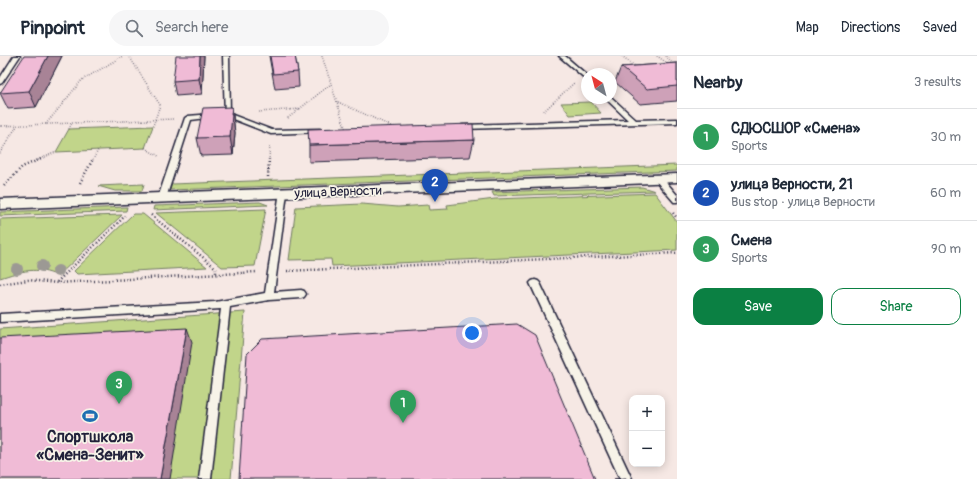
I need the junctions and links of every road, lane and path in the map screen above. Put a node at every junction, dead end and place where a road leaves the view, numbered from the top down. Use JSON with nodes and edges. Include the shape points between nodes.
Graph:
{"nodes":[{"id":1,"x":16,"y":56,"type":"edge"},
{"id":2,"x":123,"y":56,"type":"edge"},
{"id":3,"x":129,"y":56,"type":"edge"},
{"id":4,"x":226,"y":56,"type":"edge"},
{"id":5,"x":322,"y":56,"type":"edge"},
{"id":6,"x":562,"y":56,"type":"edge"},
{"id":7,"x":622,"y":56,"type":"edge"},
{"id":8,"x":657,"y":56,"type":"edge"},
{"id":9,"x":666,"y":56,"type":"edge"},
{"id":10,"x":638,"y":68,"type":"edge"},
{"id":11,"x":677,"y":70,"type":"edge"},
{"id":12,"x":581,"y":73,"type":"edge"},
{"id":13,"x":581,"y":80,"type":"edge"},
{"id":14,"x":0,"y":82,"type":"edge"},
{"id":15,"x":331,"y":84,"type":"junction"},
{"id":16,"x":337,"y":102,"type":"junction"},
{"id":17,"x":614,"y":104,"type":"edge"},
{"id":18,"x":300,"y":108,"type":"junction"},
{"id":19,"x":256,"y":113,"type":"dead end"},
{"id":20,"x":227,"y":116,"type":"junction"},
{"id":21,"x":188,"y":118,"type":"junction"},
{"id":22,"x":155,"y":120,"type":"junction"},
{"id":23,"x":677,"y":121,"type":"edge"},
{"id":24,"x":634,"y":122,"type":"junction"},
{"id":25,"x":72,"y":123,"type":"junction"},
{"id":26,"x":46,"y":124,"type":"junction"},
{"id":27,"x":529,"y":125,"type":"junction"},
{"id":28,"x":0,"y":126,"type":"edge"},
{"id":29,"x":18,"y":126,"type":"junction"},
{"id":30,"x":153,"y":126,"type":"dead end"},
{"id":31,"x":456,"y":127,"type":"edge"},
{"id":32,"x":69,"y":129,"type":"dead end"},
{"id":33,"x":396,"y":129,"type":"edge"},
{"id":34,"x":346,"y":130,"type":"joint"},
{"id":35,"x":271,"y":132,"type":"junction"},
{"id":36,"x":98,"y":150,"type":"dead end"},
{"id":37,"x":56,"y":152,"type":"dead end"},
{"id":38,"x":0,"y":153,"type":"edge"},
{"id":39,"x":268,"y":177,"type":"dead end"},
{"id":40,"x":677,"y":178,"type":"edge"},
{"id":41,"x":659,"y":179,"type":"junction"},
{"id":42,"x":80,"y":183,"type":"dead end"},
{"id":43,"x":4,"y":186,"type":"dead end"},
{"id":44,"x":283,"y":193,"type":"junction"},
{"id":45,"x":162,"y":198,"type":"junction"},
{"id":46,"x":677,"y":200,"type":"edge"},
{"id":47,"x":0,"y":204,"type":"edge"},
{"id":48,"x":148,"y":212,"type":"dead end"},
{"id":49,"x":128,"y":213,"type":"dead end"},
{"id":50,"x":677,"y":252,"type":"edge"},
{"id":51,"x":271,"y":271,"type":"junction"},
{"id":52,"x":216,"y":274,"type":"junction"},
{"id":53,"x":535,"y":282,"type":"dead end"},
{"id":54,"x":57,"y":283,"type":"junction"},
{"id":55,"x":0,"y":284,"type":"edge"},
{"id":56,"x":301,"y":294,"type":"dead end"},
{"id":57,"x":269,"y":296,"type":"junction"},
{"id":58,"x":226,"y":304,"type":"junction"},
{"id":59,"x":0,"y":318,"type":"edge"},
{"id":60,"x":205,"y":479,"type":"edge"},
{"id":61,"x":626,"y":479,"type":"edge"}],
"edges":[{"from":1,"to":14,"type":"lane"},
{"from":2,"to":26,"type":"path","via":[[82,80]]},
{"from":3,"to":22,"type":"path","via":[[160,105]]},
{"from":4,"to":20,"type":"lane"},
{"from":5,"to":15,"type":"path"},
{"from":6,"to":12,"type":"lane"},
{"from":7,"to":10,"type":"path"},
{"from":8,"to":11,"type":"path"},
{"from":9,"to":11,"type":"path"},
{"from":13,"to":27,"type":"path"},
{"from":15,"to":16,"type":"path"},
{"from":15,"to":18,"type":"path"},
{"from":16,"to":33,"type":"path"},
{"from":16,"to":34,"type":"path"},
{"from":17,"to":24,"type":"lane"},
{"from":18,"to":19,"type":"path"},
{"from":18,"to":35,"type":"path"},
{"from":20,"to":21,"type":"lane"},
{"from":20,"to":35,"type":"lane"},
{"from":21,"to":22,"type":"path"},
{"from":21,"to":45,"type":"lane"},
{"from":22,"to":25,"type":"path"},
{"from":22,"to":30,"type":"path"},
{"from":23,"to":24,"type":"lane"},
{"from":24,"to":27,"type":"lane"},
{"from":25,"to":26,"type":"path"},
{"from":25,"to":32,"type":"path"},
{"from":26,"to":29,"type":"path"},
{"from":27,"to":31,"type":"lane"},
{"from":28,"to":29,"type":"path"},
{"from":29,"to":38,"type":"path"},
{"from":34,"to":35,"type":"lane"},
{"from":35,"to":39,"type":"path"},
{"from":36,"to":42,"type":"path"},
{"from":37,"to":43,"type":"path","via":[[22,167]]},
{"from":40,"to":41,"type":"street","name":"улица Верности"},
{"from":41,"to":44,"type":"street","name":"улица Верности"},
{"from":41,"to":46,"type":"lane"},
{"from":44,"to":45,"type":"street","name":"улица Верности"},
{"from":44,"to":51,"type":"lane"},
{"from":45,"to":47,"type":"street","name":"улица Верности"},
{"from":48,"to":52,"type":"path","via":[[216,268]]},
{"from":49,"to":54,"type":"path"},
{"from":50,"to":51,"type":"path"},
{"from":51,"to":52,"type":"path"},
{"from":51,"to":57,"type":"lane"},
{"from":52,"to":54,"type":"path"},
{"from":53,"to":61,"type":"lane"},
{"from":54,"to":55,"type":"path","via":[[19,280]]},
{"from":56,"to":57,"type":"lane"},
{"from":57,"to":58,"type":"lane"},
{"from":58,"to":59,"type":"lane"},
{"from":58,"to":60,"type":"lane"}]}
